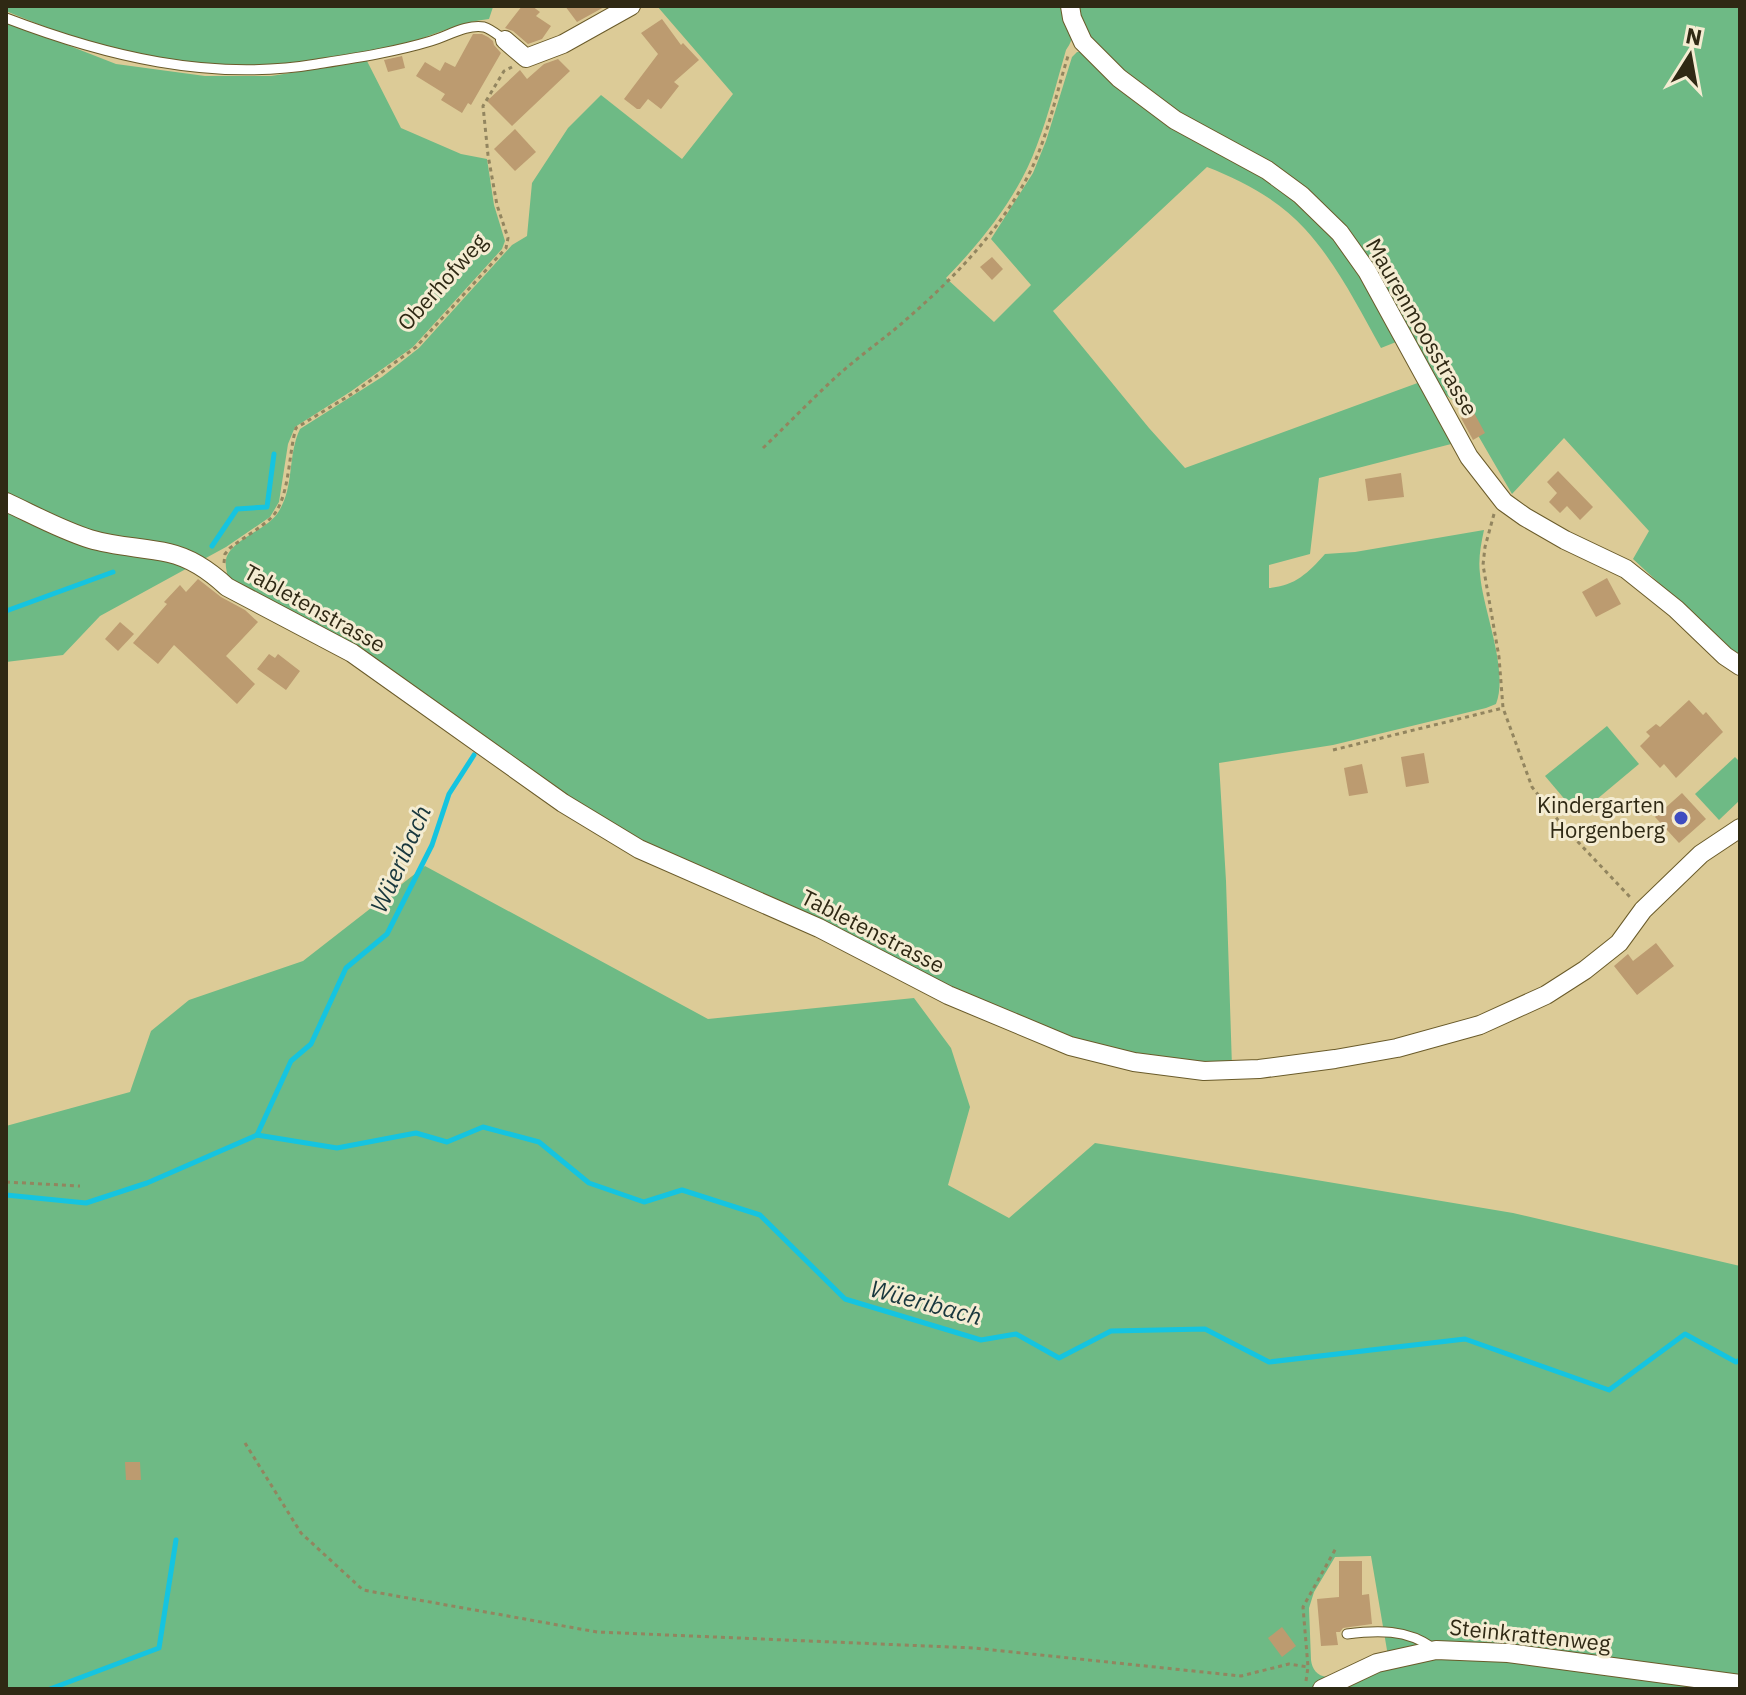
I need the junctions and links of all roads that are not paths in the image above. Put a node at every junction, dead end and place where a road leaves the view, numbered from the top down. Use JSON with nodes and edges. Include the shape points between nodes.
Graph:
{"nodes":[{"id":1,"x":631,"y":6,"type":"edge"},
{"id":2,"x":1070,"y":6,"type":"edge"},
{"id":3,"x":6,"y":18,"type":"edge"},
{"id":4,"x":505,"y":40,"type":"joint"},
{"id":5,"x":6,"y":502,"type":"edge"},
{"id":6,"x":1740,"y":666,"type":"edge"},
{"id":7,"x":1740,"y":828,"type":"edge"},
{"id":8,"x":1347,"y":1634,"type":"dead end"},
{"id":9,"x":1436,"y":1650,"type":"junction"},
{"id":10,"x":1740,"y":1684,"type":"edge"},
{"id":11,"x":1322,"y":1689,"type":"edge"}],
"edges":[{"from":1,"to":4,"type":"street","via":[[526,58]]},
{"from":2,"to":6,"type":"street","name":"Maurenmoosstrasse","via":[[1083,42],[1119,78],[1175,120],[1267,170],[1340,233],[1367,271],[1469,457],[1504,502],[1626,569]]},
{"from":3,"to":4,"type":"lane","via":[[71,42],[162,63],[270,71],[431,41],[468,28],[486,27]]},
{"from":5,"to":7,"type":"street","name":"Tabletenstrasse","via":[[92,540],[189,560],[227,587],[352,653],[563,803],[639,849],[819,928],[948,995],[1070,1046],[1134,1062],[1204,1071],[1259,1069],[1397,1048],[1480,1025],[1546,995],[1585,970],[1619,943],[1643,910],[1701,854]]},
{"from":8,"to":9,"type":"lane","via":[[1396,1633]]},
{"from":9,"to":10,"type":"street","name":"Steinkrattenweg","via":[[1508,1653]]},
{"from":9,"to":11,"type":"street","name":"Steinkrattenweg","via":[[1377,1663]]}]}
